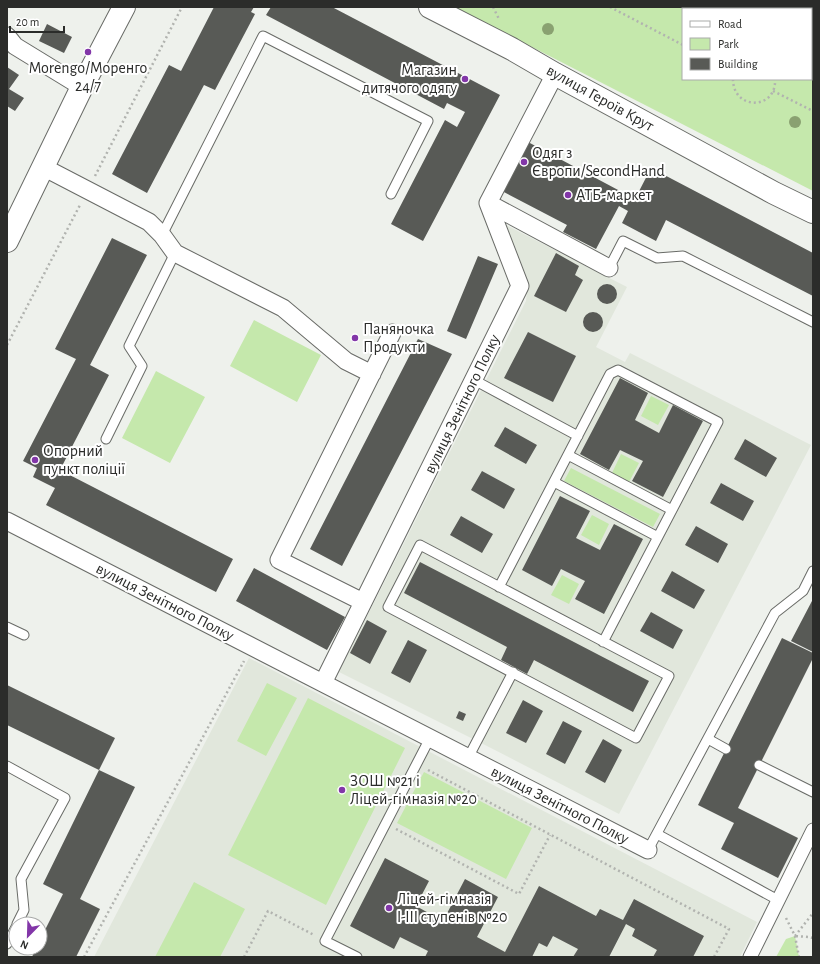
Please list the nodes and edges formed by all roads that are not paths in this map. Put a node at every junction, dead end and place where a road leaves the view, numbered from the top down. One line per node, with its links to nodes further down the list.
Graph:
1 (124, 7): 5 (street)
2 (430, 7): 4 (street, вулиця Героїв Крут)
3 (7, 36): 5 (street)
4 (555, 74): 8 (street); 9 (street, вулиця Героїв Крут)
5 (82, 87): 6 (street)
6 (43, 167): 10 (street); 11 (street)
7 (391, 194): 10 (lane)
8 (488, 203): 13 (street); 17 (street, вулиця Зенітного Полку)
9 (813, 212)
10 (162, 235): 12 (street)
11 (7, 241)
12 (175, 252): 16 (street); 19 (lane)
13 (609, 268): 14 (lane)
14 (813, 322)
15 (392, 333): 16 (street)
16 (372, 374): 27 (street)
17 (474, 380): 18 (lane); 27 (street, вулиця Зенітного Полку)
18 (578, 436): 20 (lane); 22 (lane)
19 (106, 439)
20 (568, 455): 21 (lane); 22 (lane)
21 (554, 482): 24 (lane); 26 (lane)
22 (672, 510): 24 (lane)
23 (7, 521): 32 (street, вулиця Зенітного Полку)
24 (658, 536): 30 (lane)
25 (813, 571): 34 (lane)
26 (499, 587): 30 (lane); 31 (lane)
27 (363, 602): 32 (street, вулиця Зенітного Полку)
28 (7, 626): 29 (lane)
29 (24, 635)
30 (603, 642): 31 (lane)
31 (512, 672): 36 (lane)
32 (323, 683): 33 (street, вулиця Зенітного Полку)
33 (430, 738): 36 (street, вулиця Зенітного Полку); 45 (lane)
34 (708, 739): 35 (lane); 41 (lane)
35 (726, 748)
36 (468, 758): 42 (street, вулиця Зенітного Полку)
37 (760, 765): 39 (lane)
38 (7, 766): 44 (lane)
39 (813, 792)
40 (813, 830): 43 (street)
41 (657, 834): 42 (lane); 43 (lane)
42 (648, 850)
43 (778, 900): 46 (street)
44 (21, 916)
45 (357, 957)
46 (750, 957)

